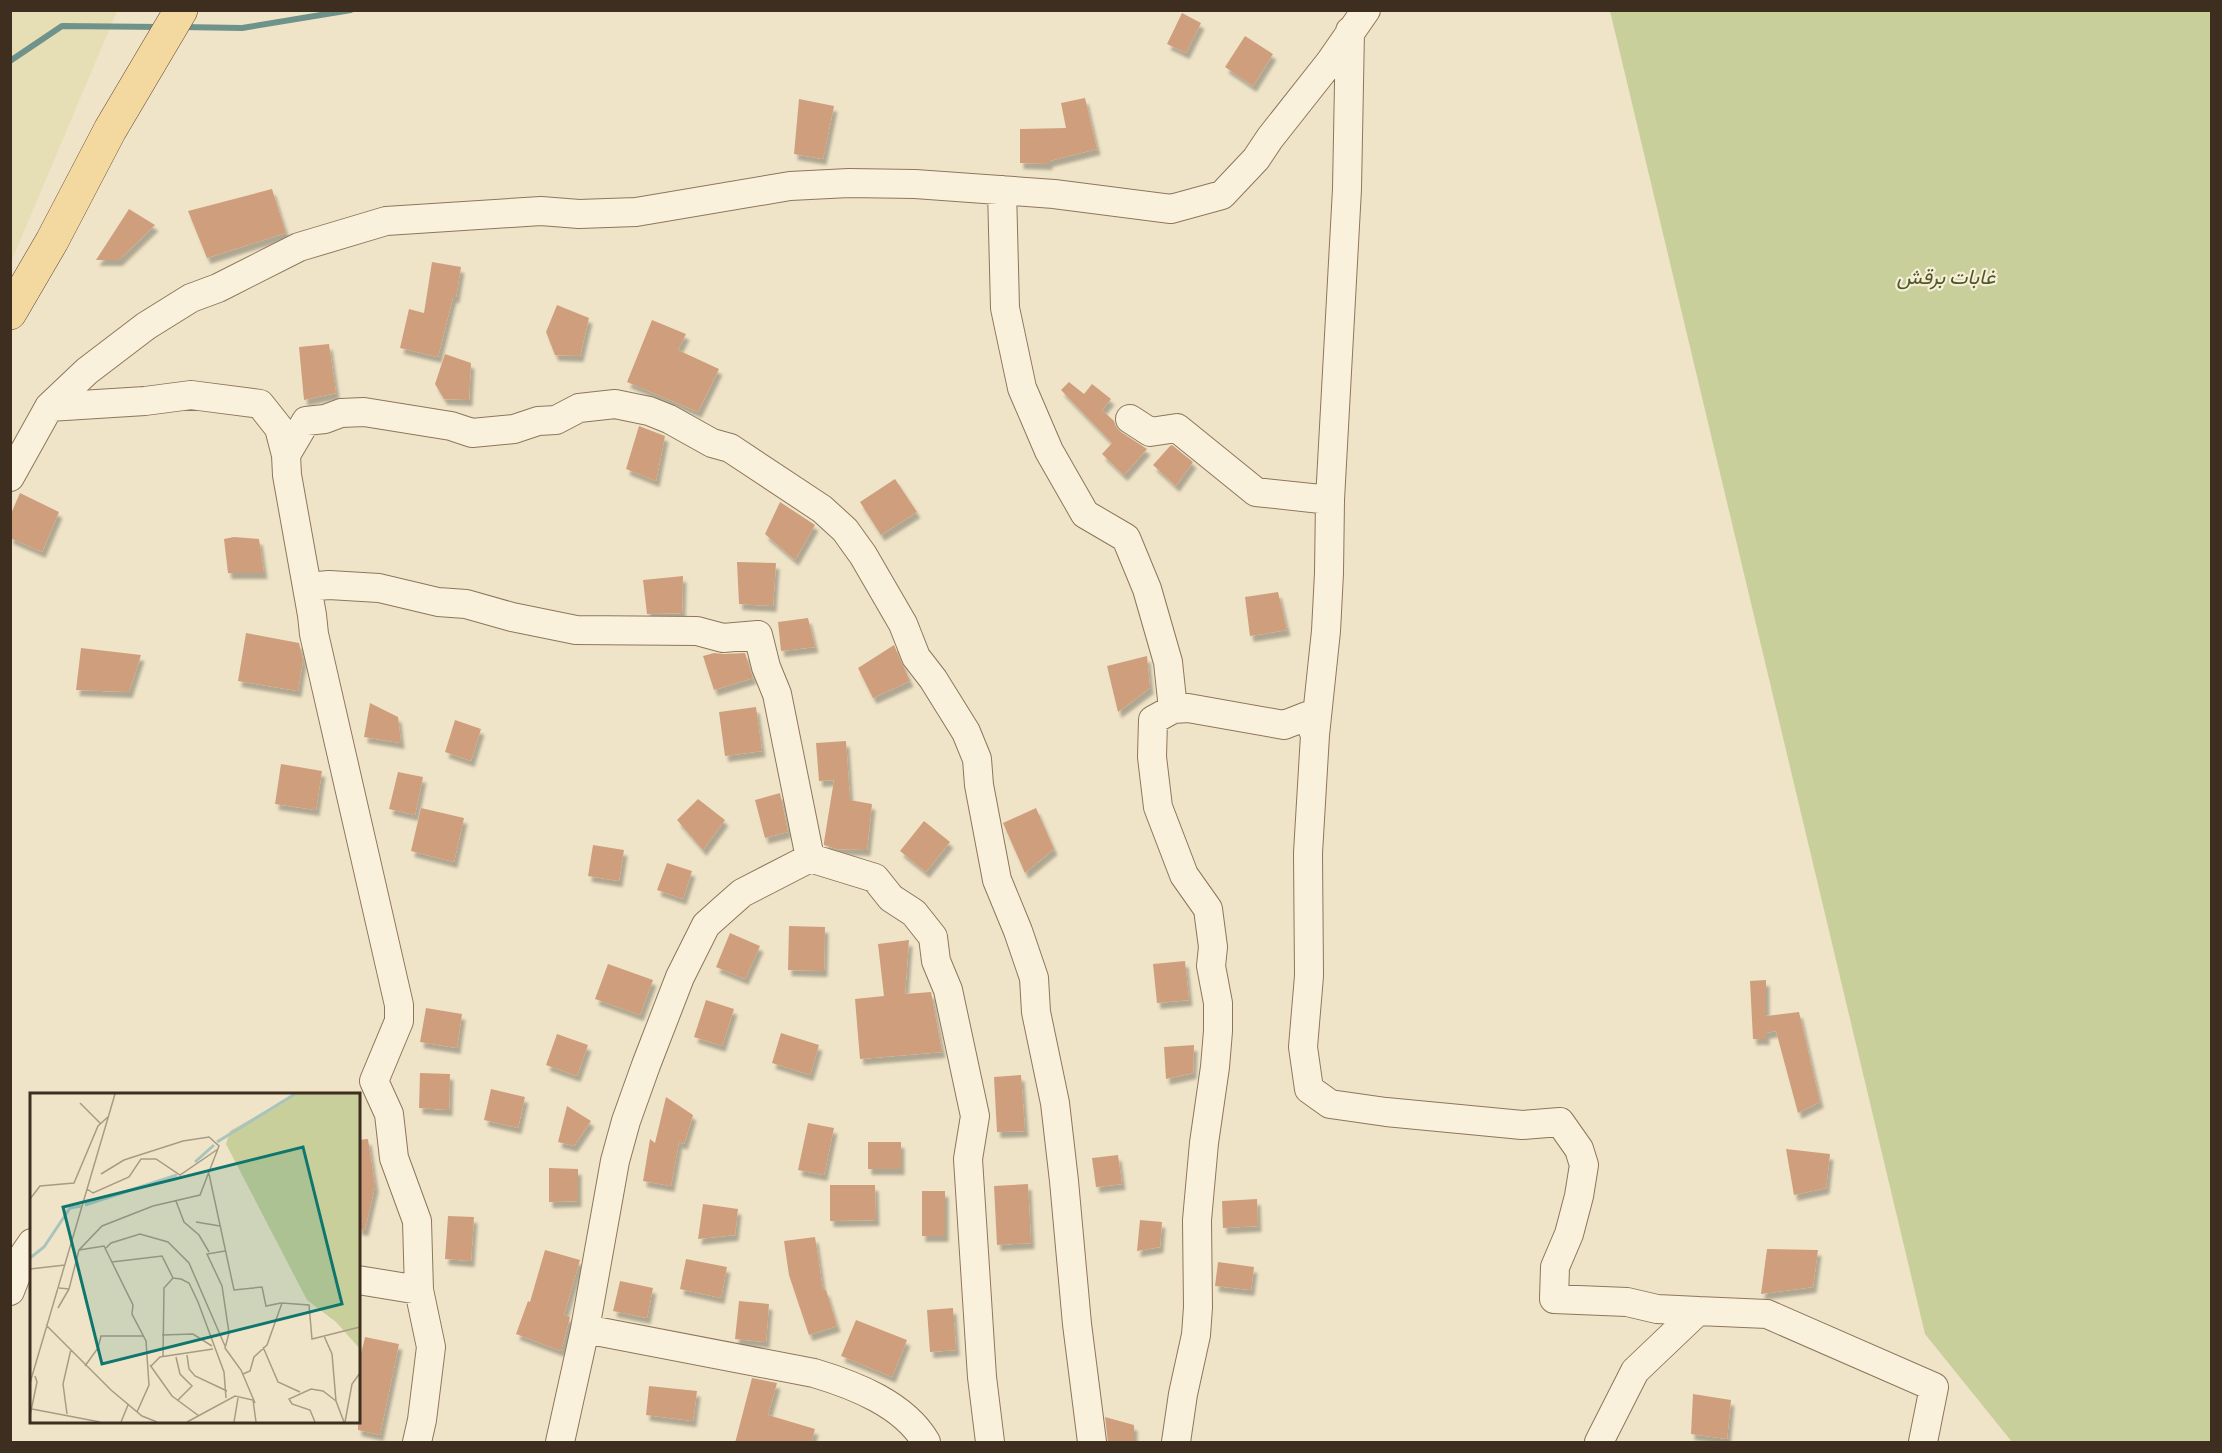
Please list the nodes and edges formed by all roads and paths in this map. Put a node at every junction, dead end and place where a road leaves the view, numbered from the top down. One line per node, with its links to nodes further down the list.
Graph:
1 (1358, 21): 3 (street); 9 (street)
2 (173, 24): 4 (main road)
3 (1002, 190): 5 (street); 11 (street)
4 (10, 313)
5 (49, 407): 7 (street); 8 (street)
6 (1130, 419): 9 (street)
7 (286, 455): 10 (street); 24 (street)
8 (10, 477)
9 (1330, 500): 12 (street)
10 (307, 586): 13 (street); 16 (street)
11 (1173, 709): 12 (street); 25 (street)
12 (1315, 735): 18 (street)
13 (810, 858): 19 (street); 23 (street)
14 (30, 1246): 17 (street)
15 (360, 1280): 16 (street)
16 (419, 1290): 20 (street)
17 (10, 1291)
18 (1698, 1311): 26 (street); 27 (street)
19 (585, 1329): 21 (street); 22 (street)
20 (417, 1443)
21 (560, 1443)
22 (926, 1443)
23 (990, 1443)
24 (1092, 1443)
25 (1176, 1443)
26 (1599, 1443)
27 (1923, 1443)

